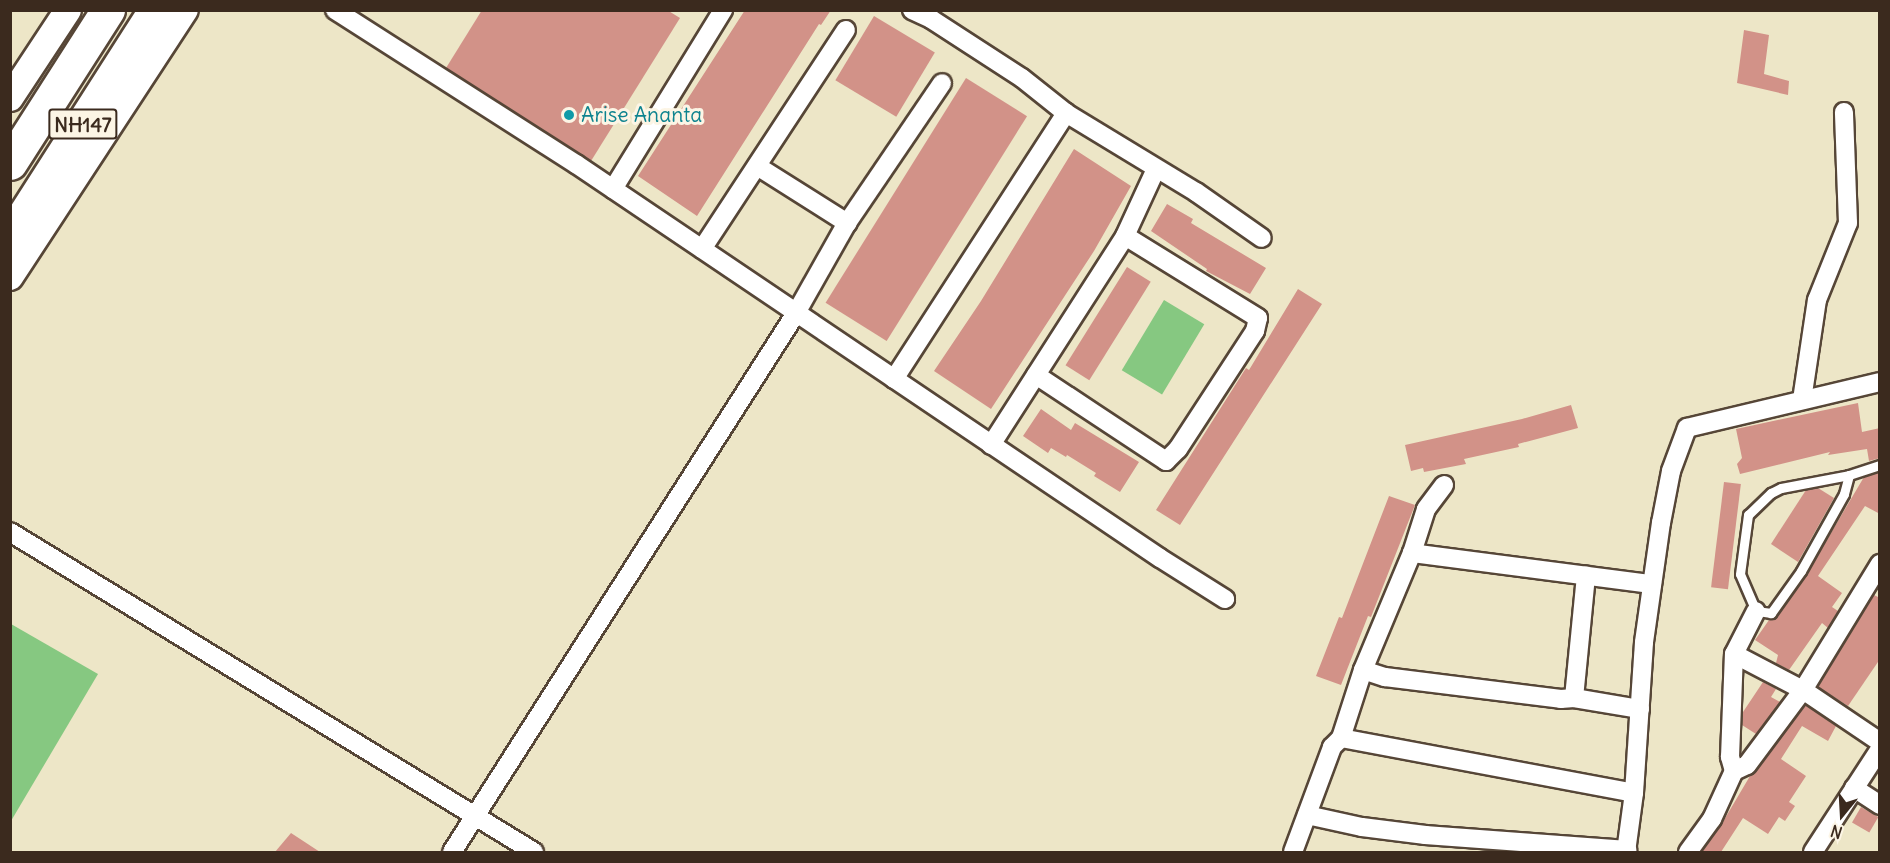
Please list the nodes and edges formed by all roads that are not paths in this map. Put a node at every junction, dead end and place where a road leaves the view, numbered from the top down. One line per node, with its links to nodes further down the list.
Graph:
1 (68, 10): 10 (street)
2 (108, 10): 13 (highway, NH147)
3 (155, 10): 19 (highway, NH147)
4 (185, 10): 22 (street)
5 (335, 10): 16 (street)
6 (723, 10): 16 (street)
7 (912, 10): 12 (street)
8 (846, 30): 14 (street)
9 (942, 83): 17 (street)
10 (10, 98)
11 (1844, 112): 27 (street)
12 (1066, 113): 15 (street); 25 (street)
13 (10, 163)
14 (757, 166): 17 (street); 21 (street)
15 (1156, 169): 18 (street); 20 (street)
16 (614, 189): 21 (street)
17 (848, 224): 23 (street)
18 (1125, 236): 24 (street); 24 (street)
19 (10, 237)
20 (1262, 238)
21 (702, 249): 23 (street)
22 (10, 277)
23 (796, 313): 25 (street); 52 (street)
24 (1036, 375): 28 (street)
25 (894, 379): 28 (street)
26 (1880, 382): 27 (street)
27 (1802, 400): 36 (street)
28 (991, 445): 37 (street)
29 (1880, 465): 30 (lane)
30 (1849, 475): 38 (lane); 38 (lane)
31 (1443, 485): 33 (street)
32 (10, 532): 52 (street)
33 (1412, 553): 35 (street); 40 (street)
34 (1880, 564): 41 (street)
35 (1586, 576): 36 (street); 42 (street)
36 (1652, 584): 43 (street)
37 (1225, 599)
38 (1756, 611): 39 (street)
39 (1734, 654): 41 (street); 47 (street)
40 (1363, 670): 42 (street); 44 (street)
41 (1803, 690): 45 (street); 47 (street)
42 (1574, 698): 43 (street)
43 (1640, 709): 49 (street)
44 (1341, 738): 49 (street); 51 (street)
45 (1880, 742)
46 (1880, 749): 48 (street)
47 (1734, 771): 59 (street)
48 (1854, 788): 50 (street); 60 (street)
49 (1634, 793): 55 (street)
50 (1880, 805)
51 (1307, 815): 53 (street); 58 (street)
52 (474, 818): 56 (street); 57 (street)
53 (1425, 844): 54 (street)
54 (1553, 849): 55 (street)
55 (1627, 851)
56 (452, 852)
57 (534, 852)
58 (1293, 852)
59 (1688, 852)
60 (1813, 852)

